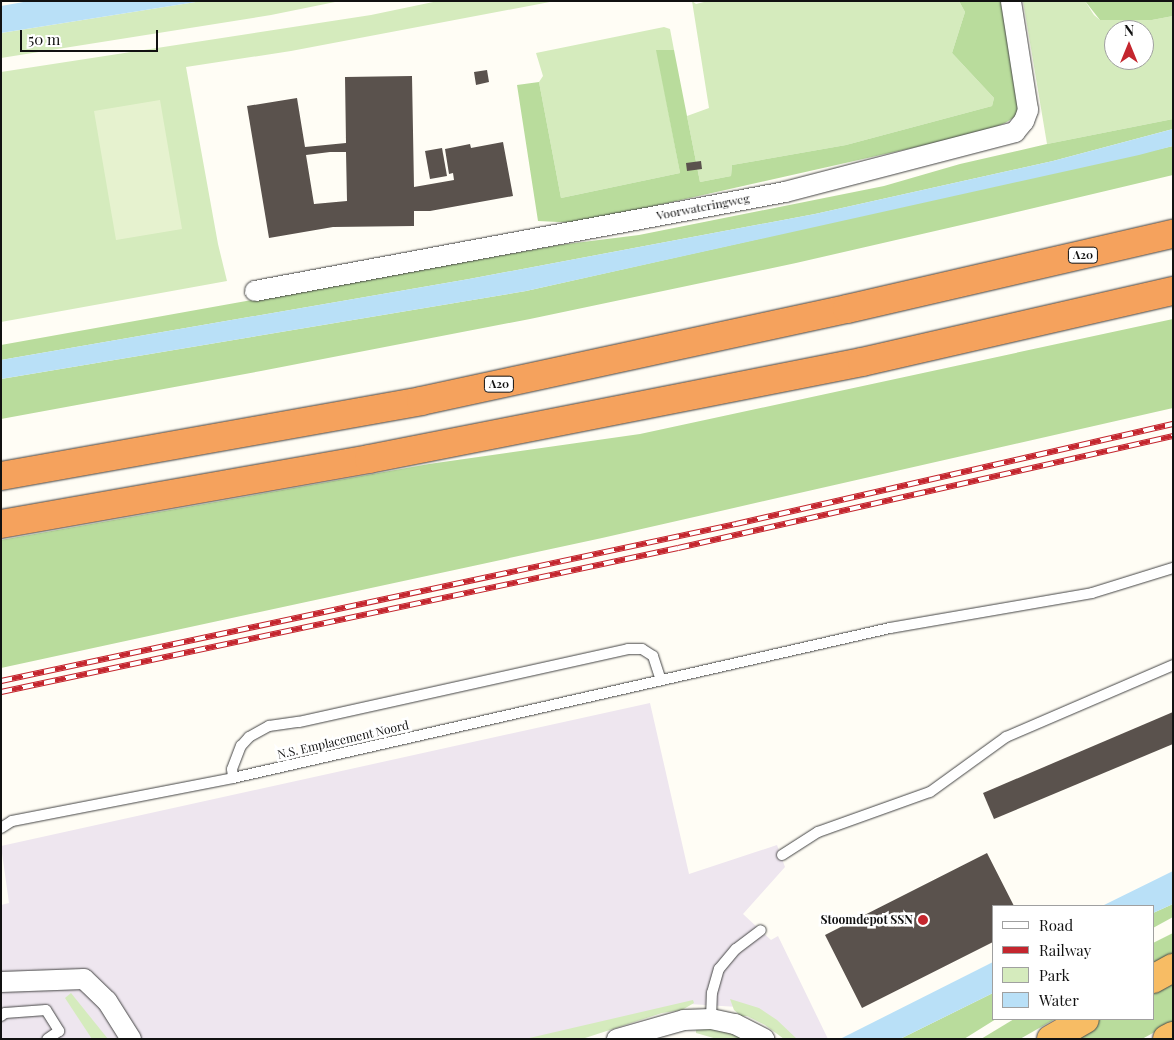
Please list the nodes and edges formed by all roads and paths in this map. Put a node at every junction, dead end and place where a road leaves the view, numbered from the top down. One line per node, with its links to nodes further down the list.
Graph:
1 (1011, 1): 3 (street, Voorwateringweg)
2 (1173, 234): 5 (highway, A20)
3 (255, 291)
4 (1173, 291): 6 (highway)
5 (1, 476)
6 (1, 524)
7 (1173, 568): 9 (lane, N.S. Emplacement Noord)
8 (1173, 666): 12 (lane)
9 (661, 680): 10 (lane, N.S. Emplacement Noord); 10 (lane)
10 (233, 778): 11 (lane, N.S. Emplacement Noord)
11 (1, 828)
12 (782, 855)
13 (761, 930): 18 (lane)
14 (1173, 968): 15 (highway)
15 (1154, 978)
16 (1, 982): 22 (street)
17 (1, 1016): 21 (lane)
18 (710, 1019): 23 (street); 24 (street)
19 (1083, 1020): 25 (highway)
20 (1173, 1036): 26 (highway)
21 (46, 1039)
22 (132, 1039)
23 (617, 1039)
24 (764, 1039)
25 (1051, 1039)
26 (1167, 1039)

